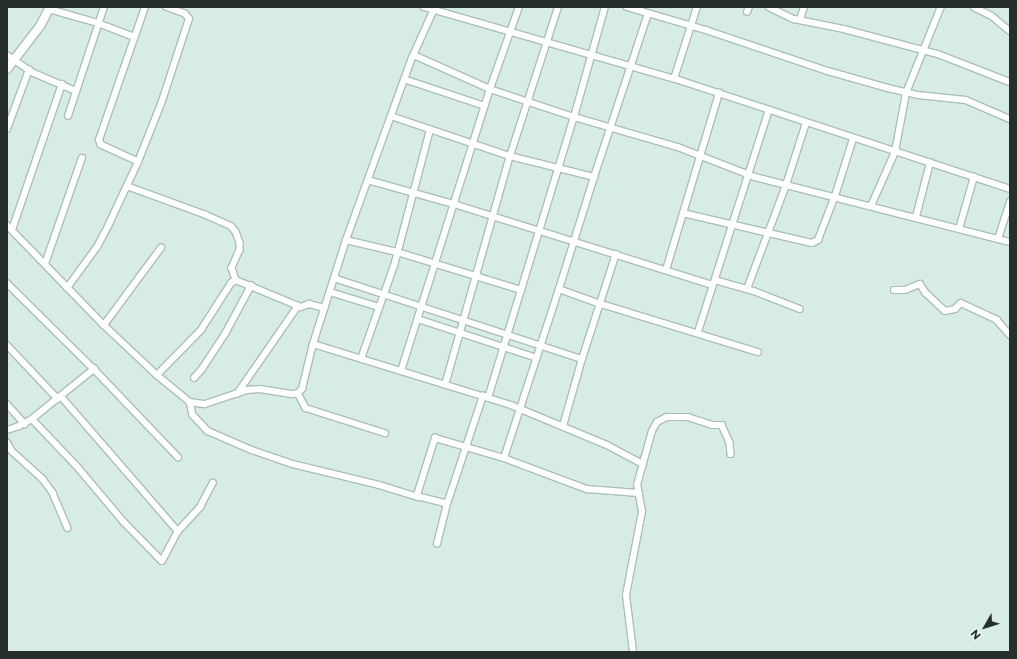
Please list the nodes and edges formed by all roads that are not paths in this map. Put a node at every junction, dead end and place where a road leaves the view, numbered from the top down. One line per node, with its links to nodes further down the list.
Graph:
1 (104, 7): 18 (street)
2 (145, 7): 22 (street)
3 (166, 7): 57 (street)
4 (424, 7): 15 (street)
5 (519, 7): 20 (street)
6 (558, 7): 23 (street)
7 (605, 7): 27 (street)
8 (627, 7): 16 (street)
9 (697, 7): 19 (street)
10 (769, 7): 17 (street)
11 (804, 7): 17 (street)
12 (940, 7): 24 (street)
13 (974, 7): 21 (street)
14 (50, 8): 18 (street); 28 (main road)
15 (435, 8): 20 (street); 25 (street)
16 (648, 14): 19 (street); 29 (street)
17 (800, 20): 24 (street)
18 (98, 23): 22 (street); 37 (street)
19 (691, 26): 33 (street); 39 (street)
20 (511, 31): 23 (street); 36 (street)
21 (1010, 31)
22 (134, 37): 57 (street)
23 (547, 42): 27 (street); 40 (street)
24 (922, 50): 34 (street); 39 (street)
25 (414, 54): 32 (street); 36 (street)
26 (7, 55): 28 (street)
27 (592, 55): 29 (street); 45 (street)
28 (15, 60): 30 (main road); 31 (street)
29 (631, 67): 33 (street); 48 (street)
30 (7, 69)
31 (29, 70): 35 (street); 49 (street)
32 (404, 79): 41 (street); 44 (street)
33 (674, 79): 38 (street)
34 (1010, 82)
35 (62, 84): 37 (street); 78 (street)
36 (490, 89): 40 (street); 41 (street)
37 (76, 91): 43 (street)
38 (719, 93): 42 (street); 55 (street)
39 (906, 93): 46 (street); 53 (street)
40 (529, 102): 45 (street); 54 (street)
41 (485, 106): 52 (street)
42 (769, 110): 47 (street); 60 (street)
43 (68, 116)
44 (391, 116): 50 (street); 63 (street)
45 (574, 117): 48 (street); 59 (street)
46 (1010, 119)
47 (806, 122): 51 (street); 64 (street)
48 (611, 127): 55 (street); 61 (street)
49 (7, 129)
50 (430, 130): 52 (street); 67 (street)
51 (854, 138): 53 (street); 68 (street)
52 (473, 144): 54 (street); 70 (street)
53 (895, 152): 58 (street); 71 (street)
54 (510, 156): 59 (street); 73 (street)
55 (700, 156): 60 (street); 72 (street)
56 (82, 158): 89 (street)
57 (138, 162): 65 (street)
58 (930, 163): 62 (street); 74 (street)
59 (557, 169): 61 (street); 79 (street)
60 (749, 175): 64 (street); 75 (street)
61 (594, 177): 83 (street)
62 (974, 177): 66 (street); 77 (street)
63 (368, 180): 67 (street); 82 (street)
64 (786, 185): 68 (street); 80 (street)
65 (127, 186): 93 (street); 97 (street)
66 (1010, 189)
67 (413, 193): 70 (street); 86 (street)
68 (835, 196): 71 (street); 80 (street)
69 (1010, 202): 81 (street)
70 (454, 204): 73 (street); 88 (street)
71 (871, 206): 74 (street)
72 (683, 213): 75 (street); 90 (street)
73 (493, 217): 79 (street); 91 (street)
74 (916, 217): 77 (street)
75 (733, 224): 80 (street); 94 (street)
76 (7, 225): 78 (street)
77 (959, 229): 81 (street)
78 (12, 230): 89 (street)
79 (539, 230): 83 (street); 100 (street)
80 (768, 232): 99 (street)
81 (998, 239): 84 (street)
82 (346, 240): 86 (street); 92 (street)
83 (575, 240): 87 (street); 98 (street)
84 (1010, 242)
85 (161, 248): 112 (street)
86 (397, 252): 88 (street); 103 (street)
87 (616, 254): 90 (street); 104 (street)
88 (436, 263): 91 (street); 108 (street)
89 (45, 264): 97 (street)
90 (666, 270): 94 (street)
91 (476, 276): 100 (street); 111 (street)
92 (334, 278): 102 (street); 103 (street)
93 (236, 280): 96 (street); 127 (street)
94 (714, 282): 99 (street); 114 (street)
95 (8, 286): 125 (street)
96 (251, 286): 105 (street); 128 (street)
97 (67, 288): 112 (street)
98 (559, 289): 104 (street); 119 (street)
99 (747, 289): 109 (street)
100 (521, 290): 115 (street)
101 (894, 290): 116 (street)
102 (330, 292): 106 (street); 107 (street)
103 (384, 295): 106 (street); 108 (street)
104 (601, 304): 114 (street); 124 (street)
105 (298, 306): 107 (street); 131 (street)
106 (379, 307): 123 (street)
107 (325, 308): 117 (street)
108 (422, 308): 110 (street); 111 (street)
109 (800, 308)
110 (418, 319): 113 (street); 126 (street)
111 (463, 320): 113 (street); 115 (street)
112 (104, 325): 127 (street)
113 (460, 332): 120 (street); 129 (street)
114 (698, 332): 121 (street)
115 (508, 334): 119 (street); 120 (street)
116 (1010, 334)
117 (313, 344): 123 (street); 130 (street)
118 (7, 345): 133 (street)
119 (541, 346): 122 (street); 124 (street)
120 (504, 347): 122 (street); 132 (street)
121 (758, 352)
122 (537, 358): 136 (street)
123 (361, 359): 126 (street)
124 (582, 359): 139 (street)
125 (94, 369): 133 (street); 145 (street)
126 (401, 371): 129 (street)
127 (157, 375): 134 (street)
128 (194, 378)
129 (444, 385): 132 (street)
130 (298, 393): 131 (street); 141 (street)
131 (237, 394): 134 (street)
132 (486, 397): 136 (street); 143 (street)
133 (60, 398): 137 (street); 153 (street)
134 (190, 402): 150 (street)
135 (7, 404): 138 (street)
136 (519, 409): 139 (street); 146 (street)
137 (32, 420): 138 (street); 153 (street)
138 (25, 424): 140 (street)
139 (563, 426): 147 (street)
140 (7, 430)
141 (385, 433)
142 (7, 442): 152 (street)
143 (465, 447): 146 (street); 150 (street); 151 (street)
144 (731, 454): 147 (street)
145 (178, 457)
146 (504, 458): 149 (street)
147 (643, 464): 149 (street)
148 (213, 483): 153 (street)
149 (638, 493): 155 (street)
150 (418, 498): 151 (street)
151 (447, 504): 154 (street)
152 (68, 528)
153 (178, 531)
154 (437, 544)
155 (633, 652)

